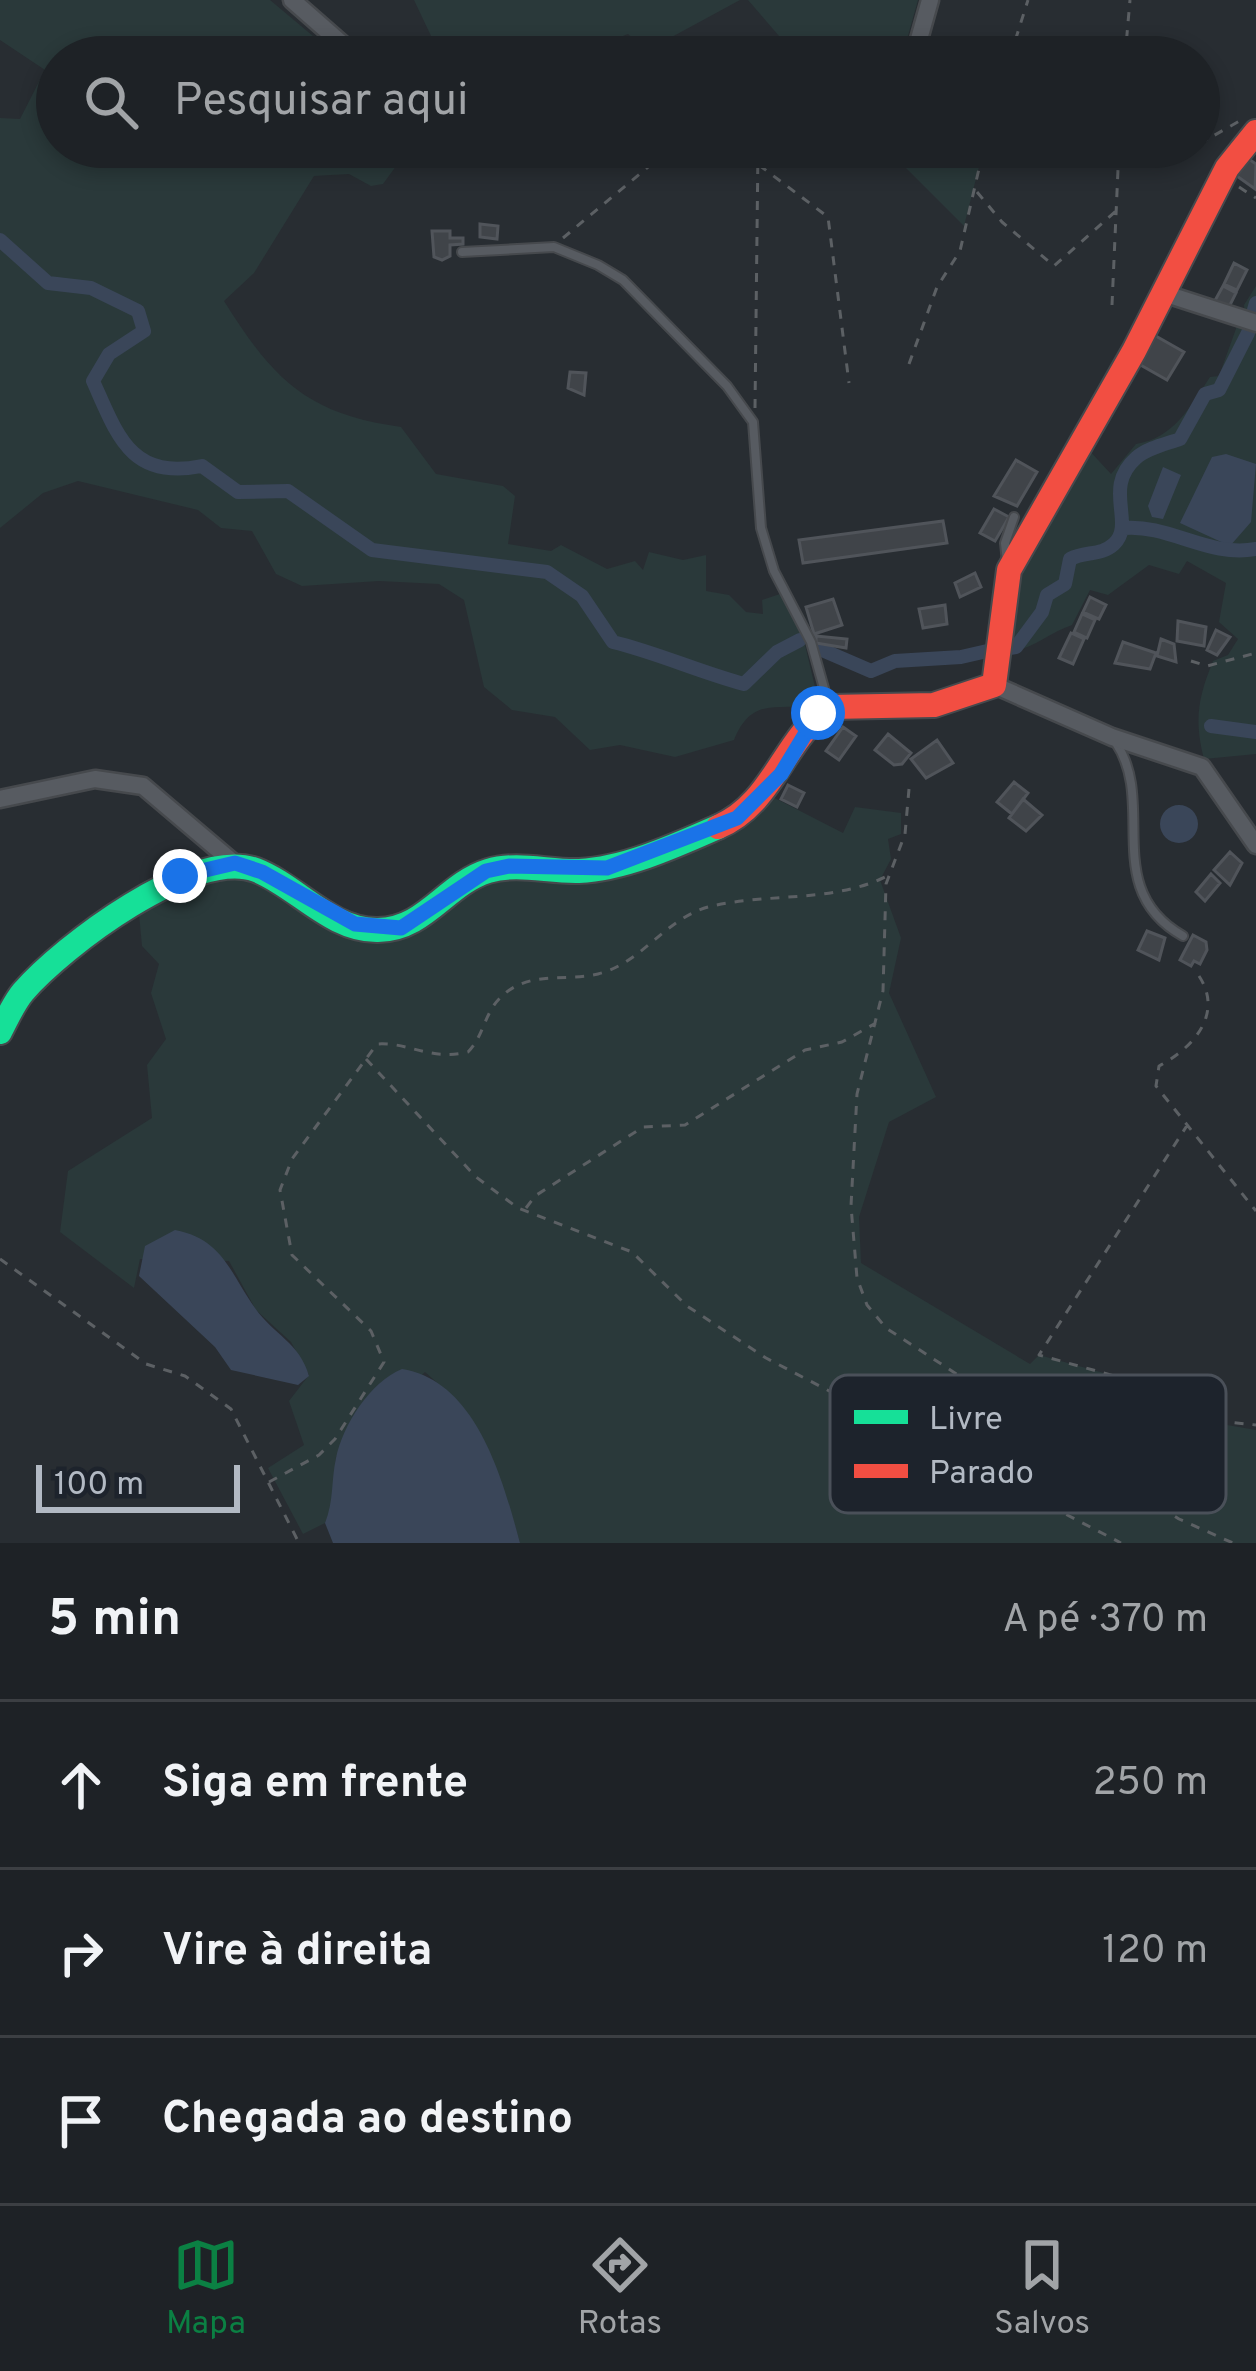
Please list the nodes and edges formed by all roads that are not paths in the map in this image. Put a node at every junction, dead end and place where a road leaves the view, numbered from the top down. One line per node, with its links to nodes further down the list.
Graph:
1 (293, 0): 3 (street)
2 (930, 0): 4 (street)
3 (333, 36)
4 (920, 36)
5 (1252, 124): 7 (street)
6 (462, 252): 12 (lane)
7 (1163, 293): 8 (street); 10 (street)
8 (1256, 323)
9 (1014, 517): 10 (lane)
10 (1009, 570): 11 (street)
11 (994, 685): 12 (street); 13 (street)
12 (830, 707): 16 (street)
13 (1112, 737): 15 (street); 17 (lane)
14 (0, 799): 16 (street)
15 (1256, 845)
16 (235, 863): 18 (street)
17 (1183, 937)
18 (0, 1032)

